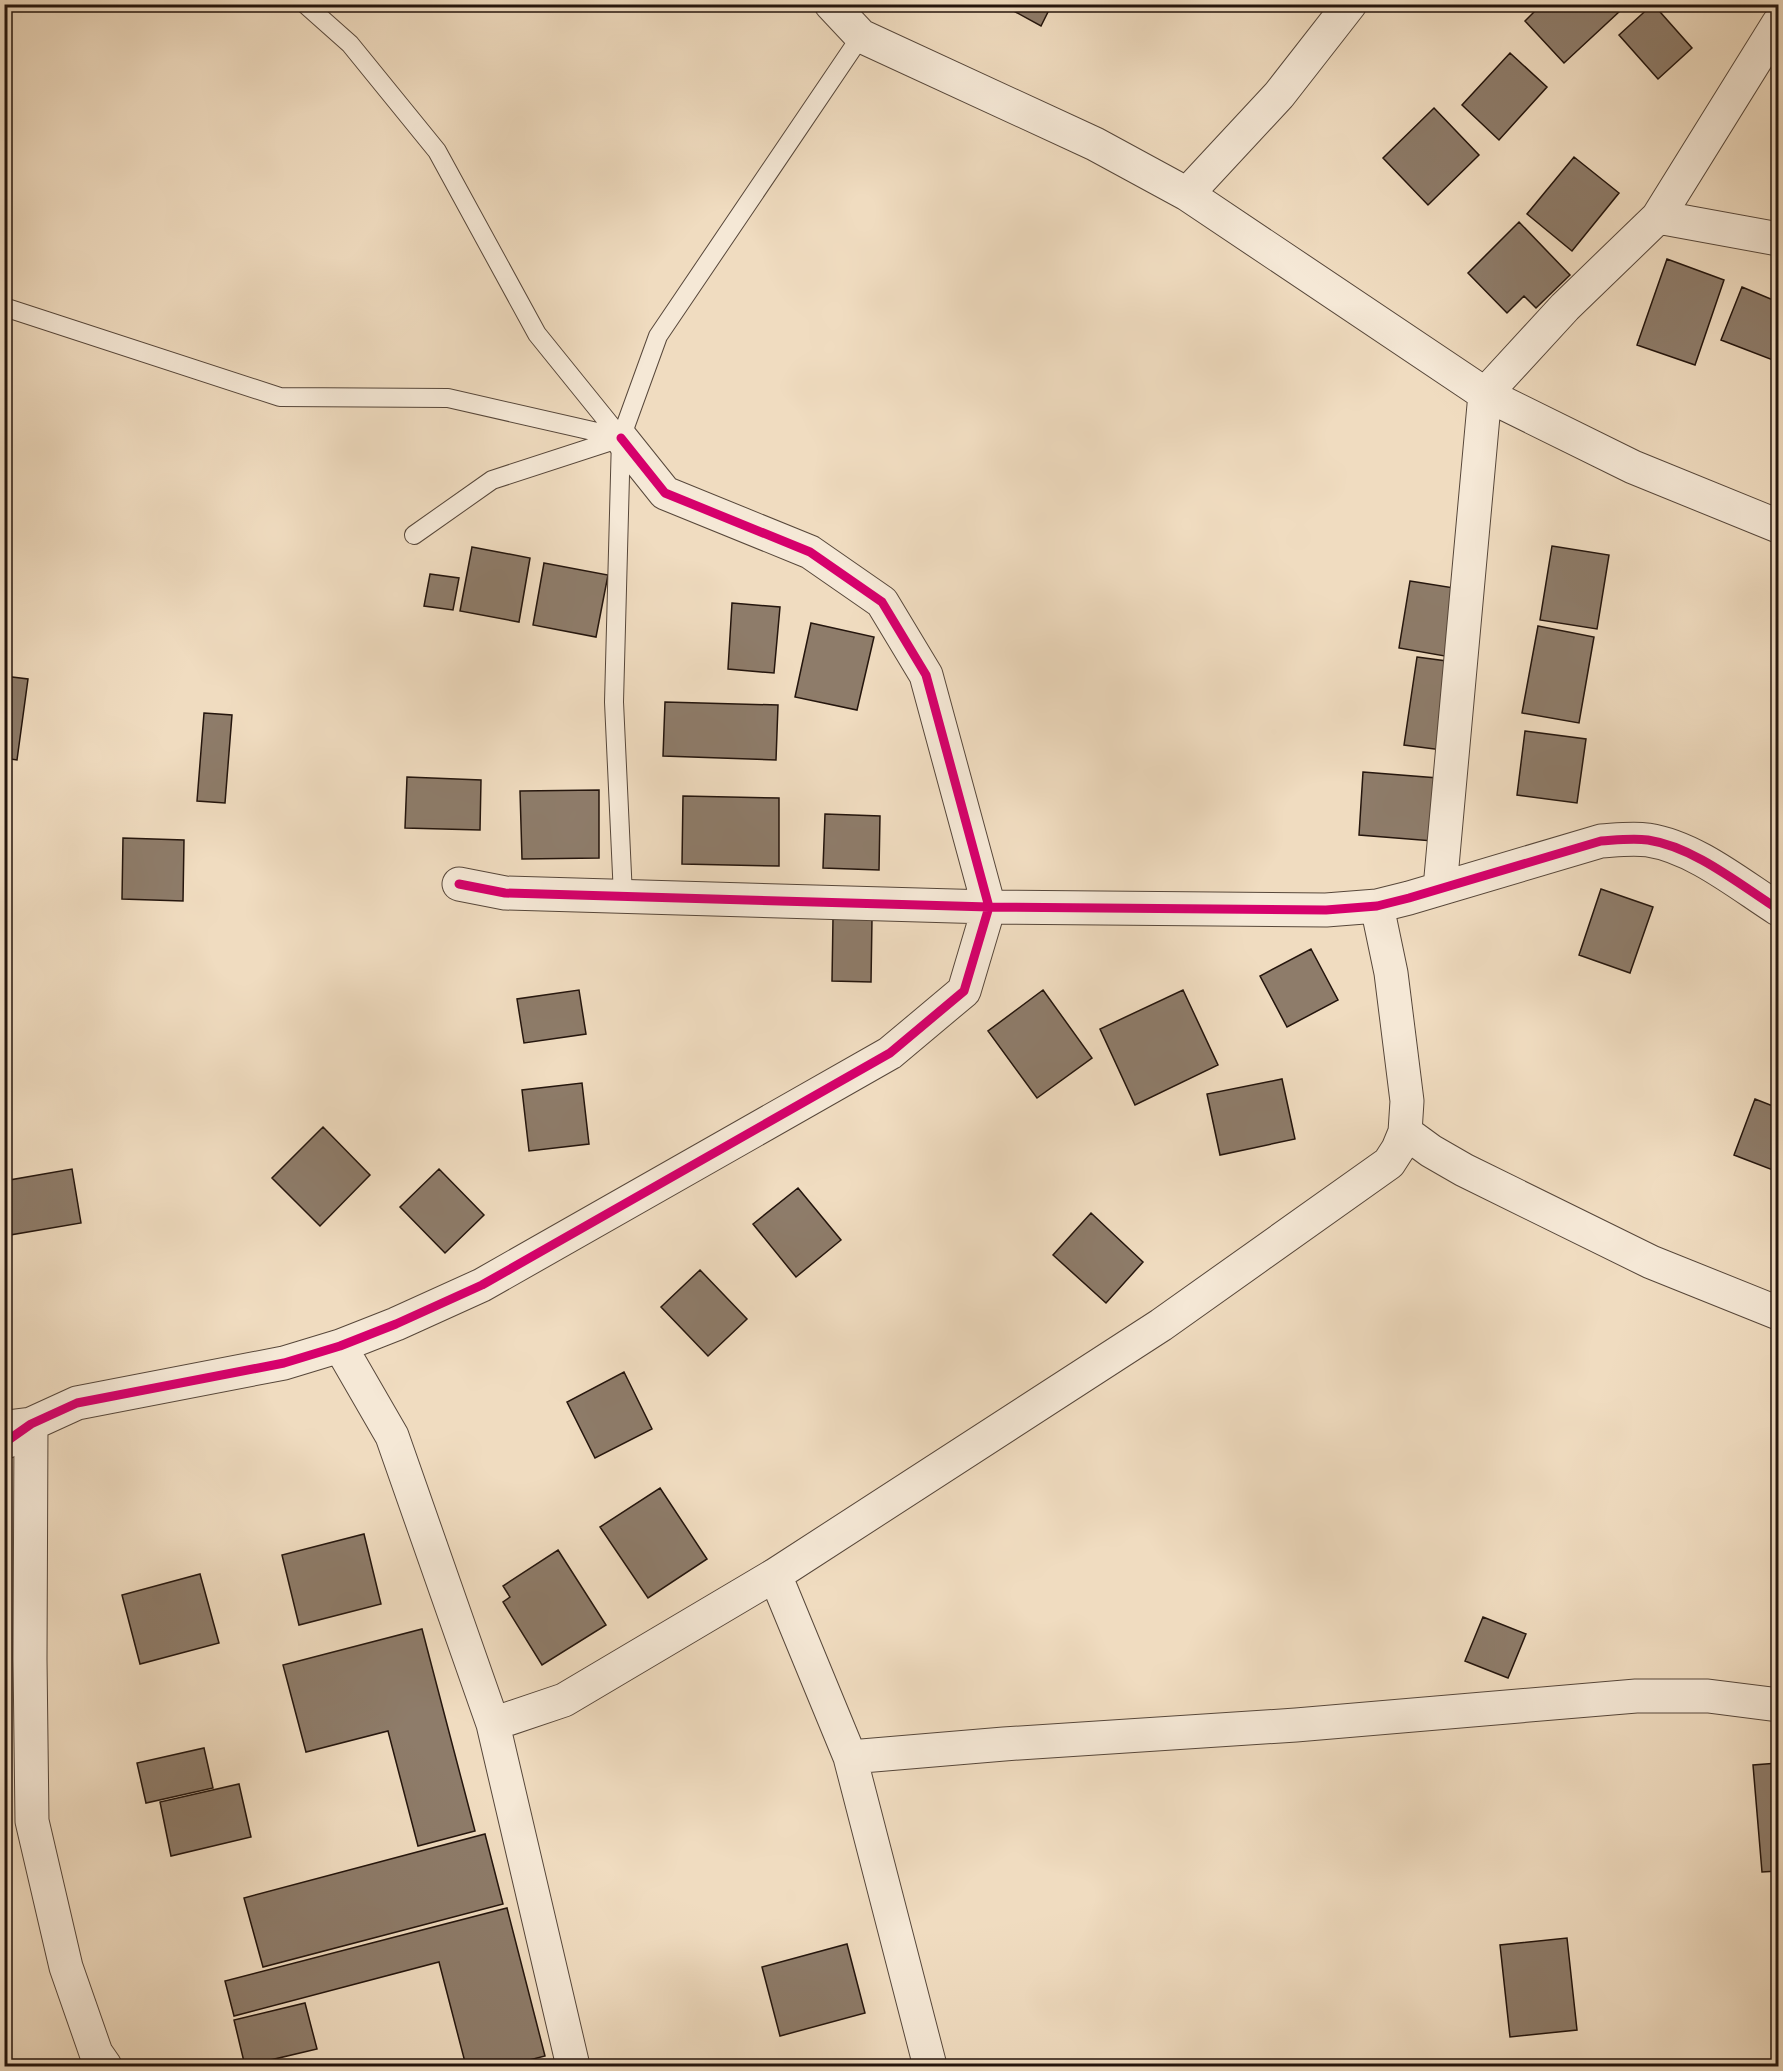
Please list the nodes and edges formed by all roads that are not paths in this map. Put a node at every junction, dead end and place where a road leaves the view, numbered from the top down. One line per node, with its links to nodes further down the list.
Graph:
1 (305, 4): 11 (lane)
2 (831, 4): 5 (street)
3 (1350, 4): 6 (street)
4 (1779, 24): 7 (street)
5 (861, 36): 6 (street); 11 (lane)
6 (1187, 194): 10 (street)
7 (1658, 218): 8 (street); 10 (street)
8 (1779, 239)
9 (4, 307): 11 (lane)
10 (1485, 394): 12 (street); 15 (street)
11 (621, 438): 13 (lane); 16 (lane); 18 (street)
12 (1779, 526)
13 (414, 535)
14 (459, 884): 16 (street)
15 (1440, 888): 17 (street); 19 (street)
16 (623, 896): 18 (street)
17 (1377, 906): 18 (street); 20 (street)
18 (989, 908): 22 (street)
19 (1779, 909)
20 (1405, 1132): 21 (street); 25 (street)
21 (1779, 1313)
22 (340, 1346): 23 (street); 27 (street)
23 (18, 1426): 24 (street); 29 (street)
24 (4, 1443)
25 (775, 1575): 27 (street); 28 (street)
26 (1779, 1705): 28 (street)
27 (493, 1724): 30 (street)
28 (850, 1756): 31 (street)
29 (105, 2067)
30 (573, 2067)
31 (930, 2067)

